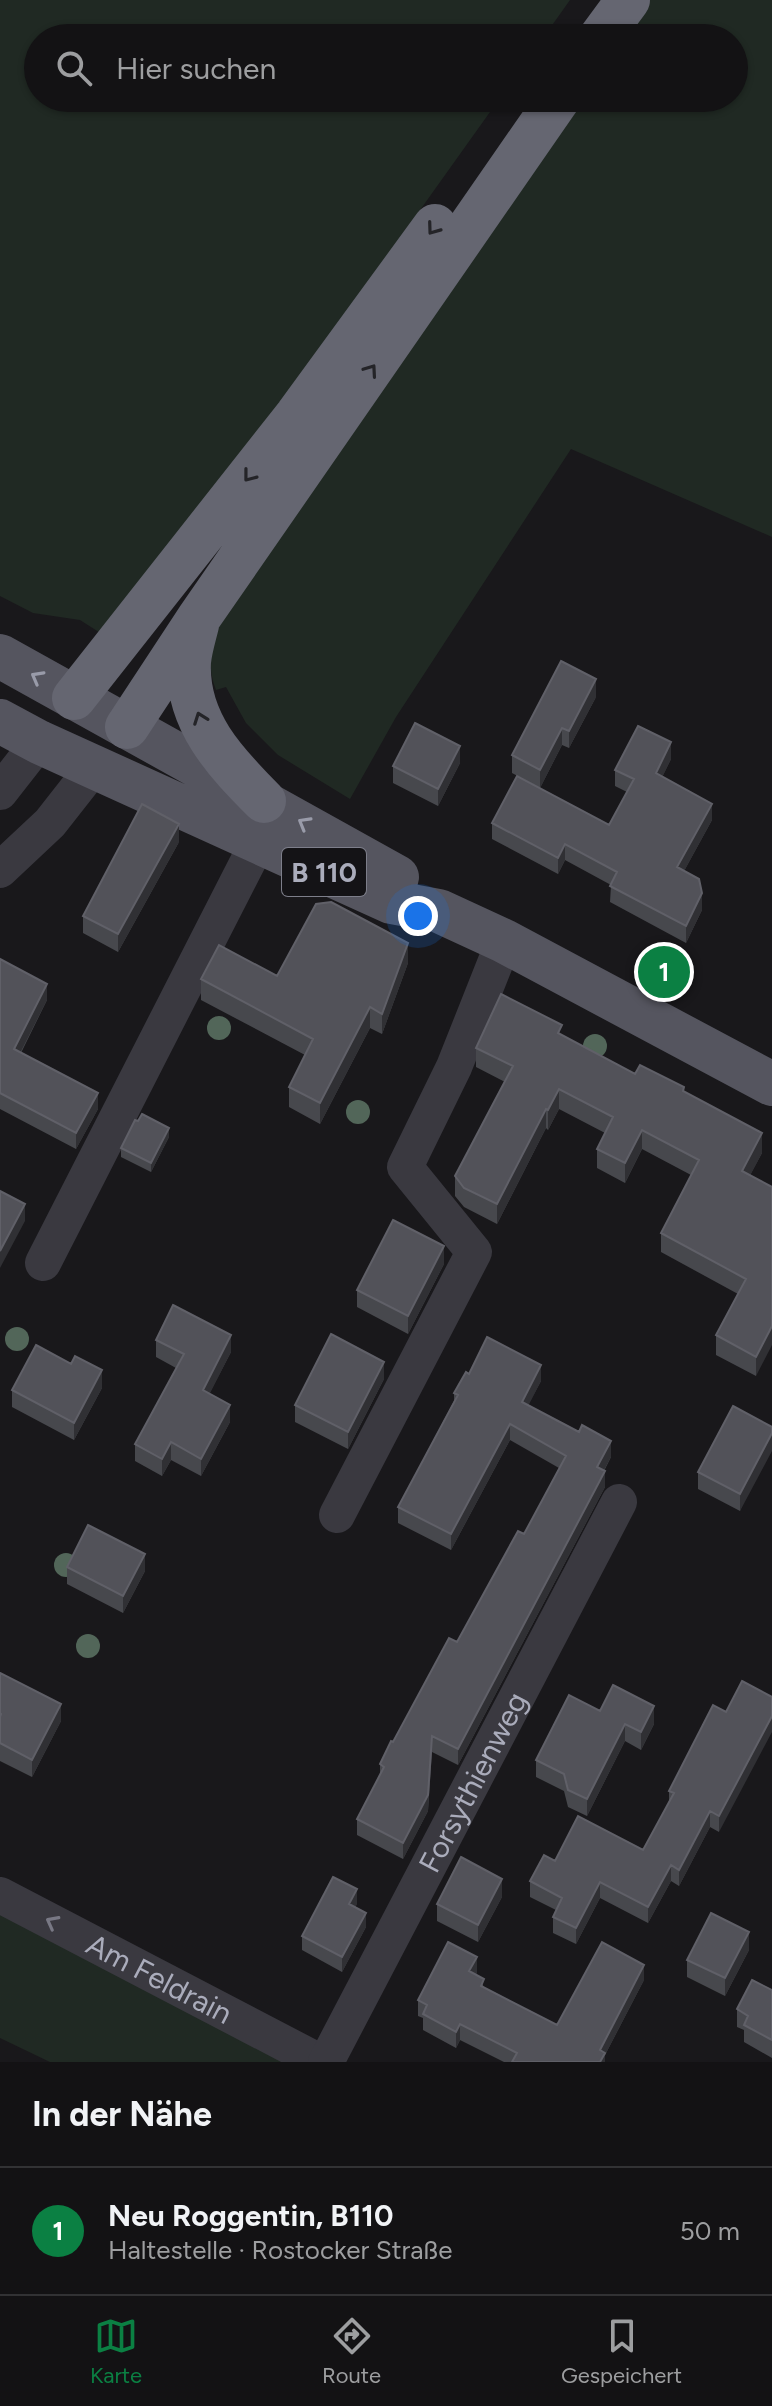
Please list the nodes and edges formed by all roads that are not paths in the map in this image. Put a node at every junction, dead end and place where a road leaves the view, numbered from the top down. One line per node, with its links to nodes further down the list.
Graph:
1 (600, 0): 3 (highway)
2 (628, 0): 4 (highway)
3 (583, 24)
4 (610, 24)
5 (519, 112): 9 (highway, one-way to 9)
6 (549, 112): 7 (highway, one-way to 6)
7 (198, 619): 11 (highway); 15 (highway, one-way to 7)
8 (0, 656): 9 (main road, B 110, one-way to 8)
9 (74, 698): 11 (main road, B 110); 12 (main road)
10 (0, 721): 12 (main road, B 110)
11 (127, 727): 13 (main road); 15 (main road, B 110)
12 (39, 742): 13 (main road, B 110); 14 (street)
13 (94, 767): 15 (main road, B 110); 16 (street)
14 (0, 792)
15 (261, 821): 17 (main road, B 110); 19 (street)
16 (0, 870)
17 (504, 941): 18 (main road, B 110); 21 (street)
18 (772, 1084)
19 (43, 1263)
20 (619, 1502): 24 (street, Forsythienweg)
21 (337, 1515)
22 (0, 1895): 23 (street, Am Feldrain, one-way to 22)
23 (320, 2062)
24 (326, 2062)

